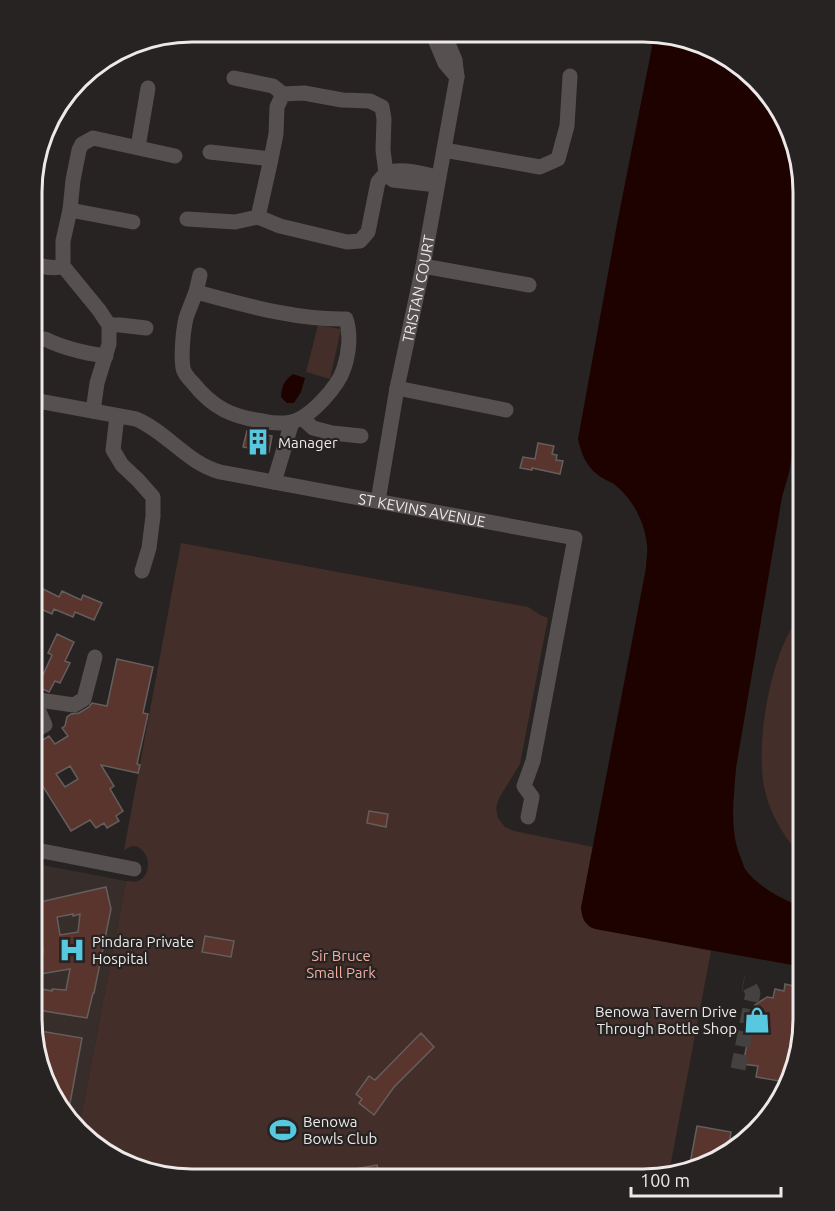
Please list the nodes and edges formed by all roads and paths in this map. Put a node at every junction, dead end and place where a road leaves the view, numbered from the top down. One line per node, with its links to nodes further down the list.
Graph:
1 (436, 42): 4 (street)
2 (447, 42): 4 (street)
3 (570, 76): 9 (street)
4 (456, 77): 9 (street, TRISTAN COURT)
5 (234, 78): 7 (street)
6 (148, 88): 8 (street)
7 (283, 94): 12 (street); 13 (street)
8 (138, 147): 11 (street); 15 (street)
9 (444, 150): 14 (street, TRISTAN COURT)
10 (210, 152): 12 (street)
11 (175, 156)
12 (271, 159): 16 (street)
13 (386, 173): 14 (street); 16 (street)
14 (437, 181): 21 (street, TRISTAN COURT)
15 (70, 210): 18 (street); 20 (street)
16 (258, 217): 17 (street)
17 (187, 219)
18 (133, 222)
19 (42, 266): 20 (street)
20 (63, 266): 25 (street)
21 (423, 266): 23 (street); 29 (street, TRISTAN COURT)
22 (200, 275): 24 (street)
23 (530, 285)
24 (196, 292): 33 (street); 33 (street)
25 (109, 325): 26 (street); 28 (street)
26 (147, 328)
27 (45, 339): 28 (street)
28 (106, 356): 32 (street)
29 (397, 388): 31 (street); 36 (street, TRISTAN COURT)
30 (42, 402): 32 (street, ST KEVINS AVENUE)
31 (506, 410)
32 (104, 413): 35 (street, ST KEVINS AVENUE); 37 (street)
33 (292, 421): 34 (street); 35 (street)
34 (361, 436)
35 (274, 482): 36 (street, ST KEVINS AVENUE)
36 (378, 501): 40 (street, ST KEVINS AVENUE)
37 (142, 571)
38 (94, 657): 39 (street)
39 (42, 700)
40 (528, 817)
41 (42, 851): 42 (street)
42 (134, 868)

